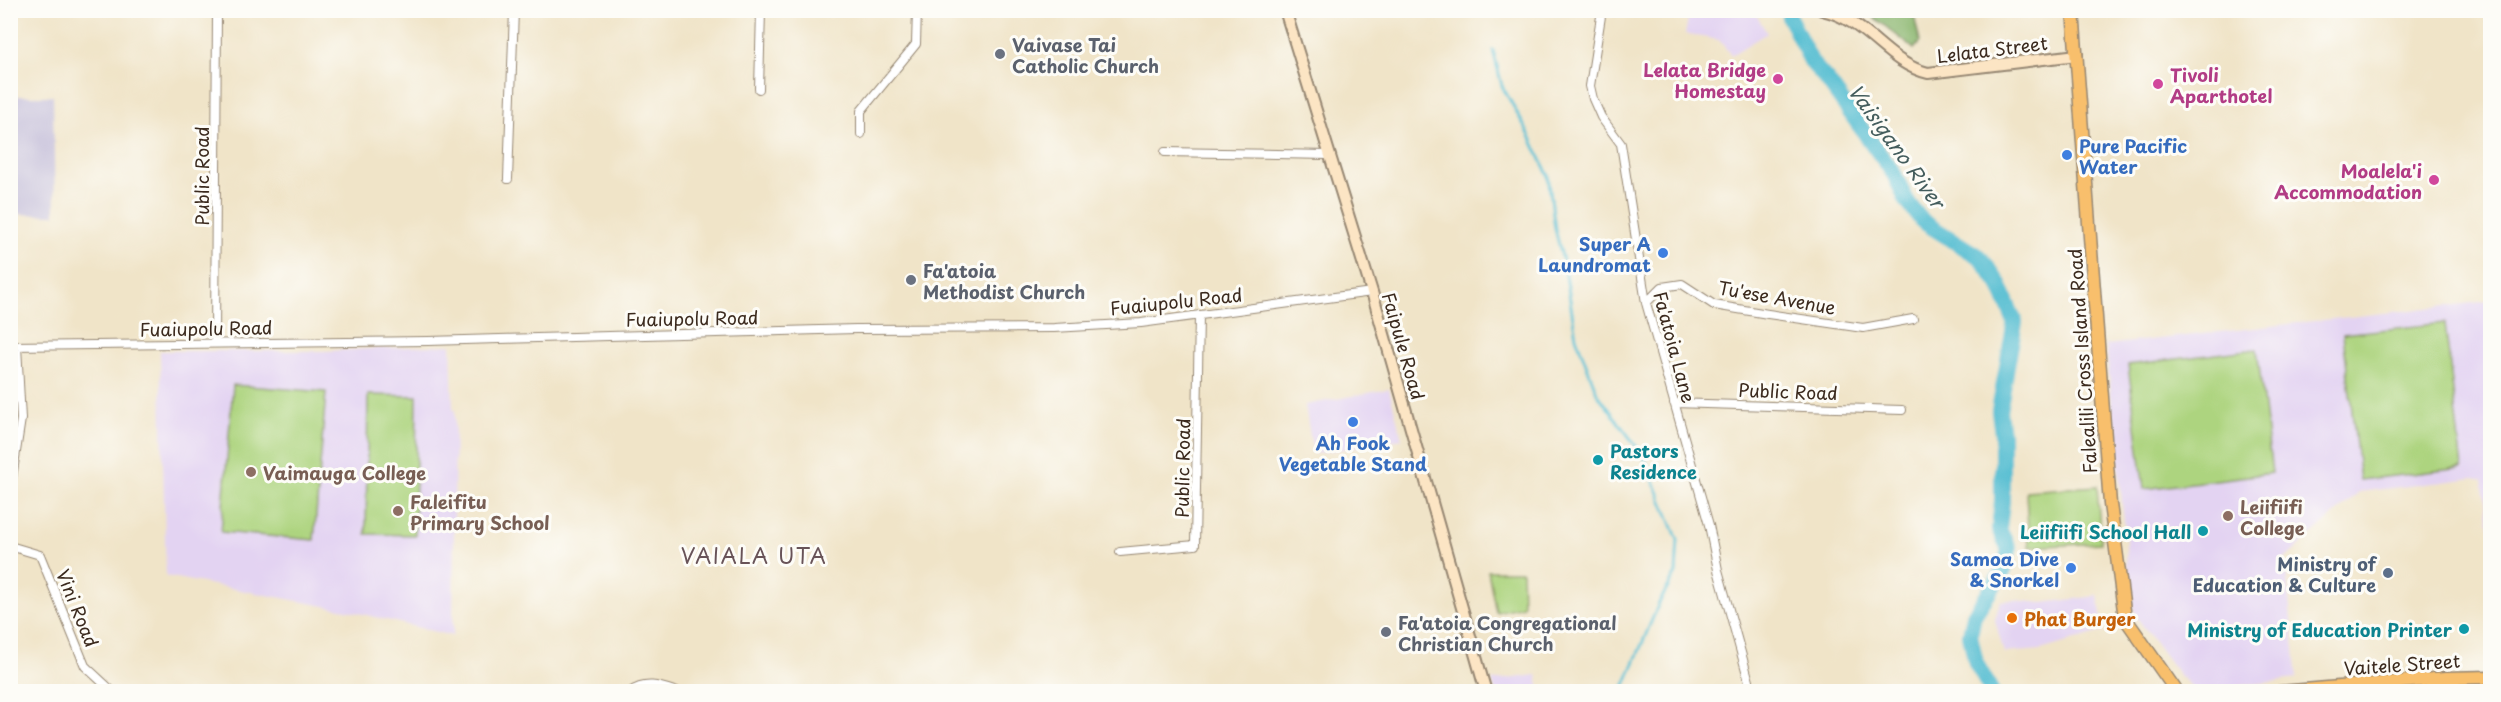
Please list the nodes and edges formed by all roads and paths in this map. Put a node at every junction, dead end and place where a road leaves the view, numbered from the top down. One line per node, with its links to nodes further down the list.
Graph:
1 (217, 10): 19 (street, Public Road)
2 (514, 10): 14 (street)
3 (761, 10): 10 (street)
4 (917, 10): 11 (street)
5 (1285, 10): 13 (street, Faipule Road)
6 (1602, 10): 16 (street, Fa'atoia Lane)
7 (1822, 10): 9 (street, Lelata Street)
8 (2073, 10): 9 (main road, Falealili Cross Island Road)
9 (2077, 55): 32 (main road, Falealili Cross Island Road)
10 (759, 89)
11 (861, 134)
12 (1165, 152): 13 (street)
13 (1329, 154): 15 (street, Faipule Road)
14 (508, 179)
15 (1372, 292): 17 (street, Fuaiupolu Road); 30 (street, Faipule Road)
16 (1646, 303): 18 (street, Tu'ese Avenue); 21 (street, Fa'atoia Lane)
17 (1199, 315): 19 (street, Fuaiupolu Road); 25 (street, Public Road)
18 (1913, 319)
19 (215, 342): 20 (street, Fuaiupolu Road)
20 (14, 346): 23 (street)
21 (1674, 403): 22 (street, Public Road); 31 (street, Fa'atoia Lane)
22 (1902, 410)
23 (10, 491)
24 (10, 546): 27 (street, Vini Road)
25 (1120, 552)
26 (2490, 677): 33 (main road, Vaitele Street)
27 (113, 692)
28 (630, 692): 29 (street)
29 (677, 692)
30 (1486, 692)
31 (1752, 692)
32 (2177, 692)
33 (2280, 692)

